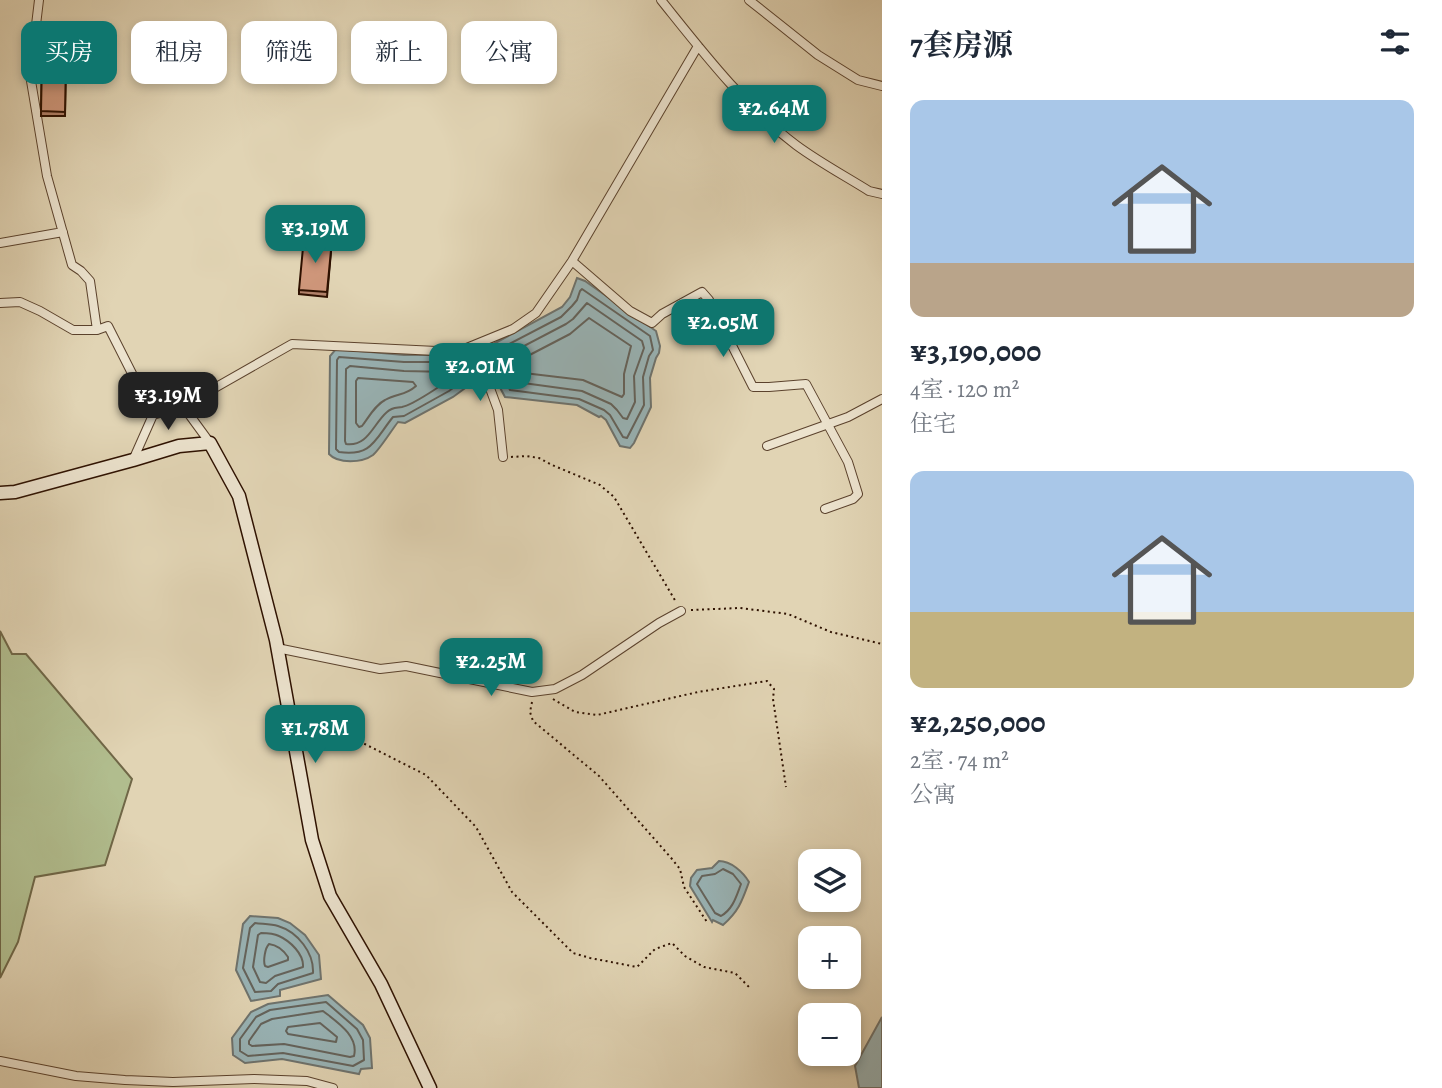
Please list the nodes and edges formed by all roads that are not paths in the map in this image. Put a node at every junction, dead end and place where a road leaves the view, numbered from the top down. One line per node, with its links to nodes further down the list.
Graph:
1 (39, 0): 7 (street)
2 (661, 0): 4 (street)
3 (749, 0): 5 (street)
4 (698, 46): 6 (street); 9 (street)
5 (882, 86)
6 (882, 194)
7 (62, 232): 8 (street); 11 (street)
8 (0, 243)
9 (572, 261): 12 (street); 16 (street)
10 (0, 303): 11 (street)
11 (97, 330): 15 (street)
12 (474, 345): 14 (street); 19 (street)
13 (882, 399): 16 (street)
14 (183, 406): 15 (street); 17 (street)
15 (153, 415): 20 (street)
16 (827, 424): 18 (street); 22 (street)
17 (210, 443): 20 (street); 24 (street)
18 (767, 446)
19 (503, 457)
20 (133, 460): 21 (street)
21 (0, 493)
22 (825, 509)
23 (681, 611): 24 (street)
24 (277, 648): 27 (street)
25 (0, 1061): 26 (street)
26 (332, 1088)
27 (430, 1088)

